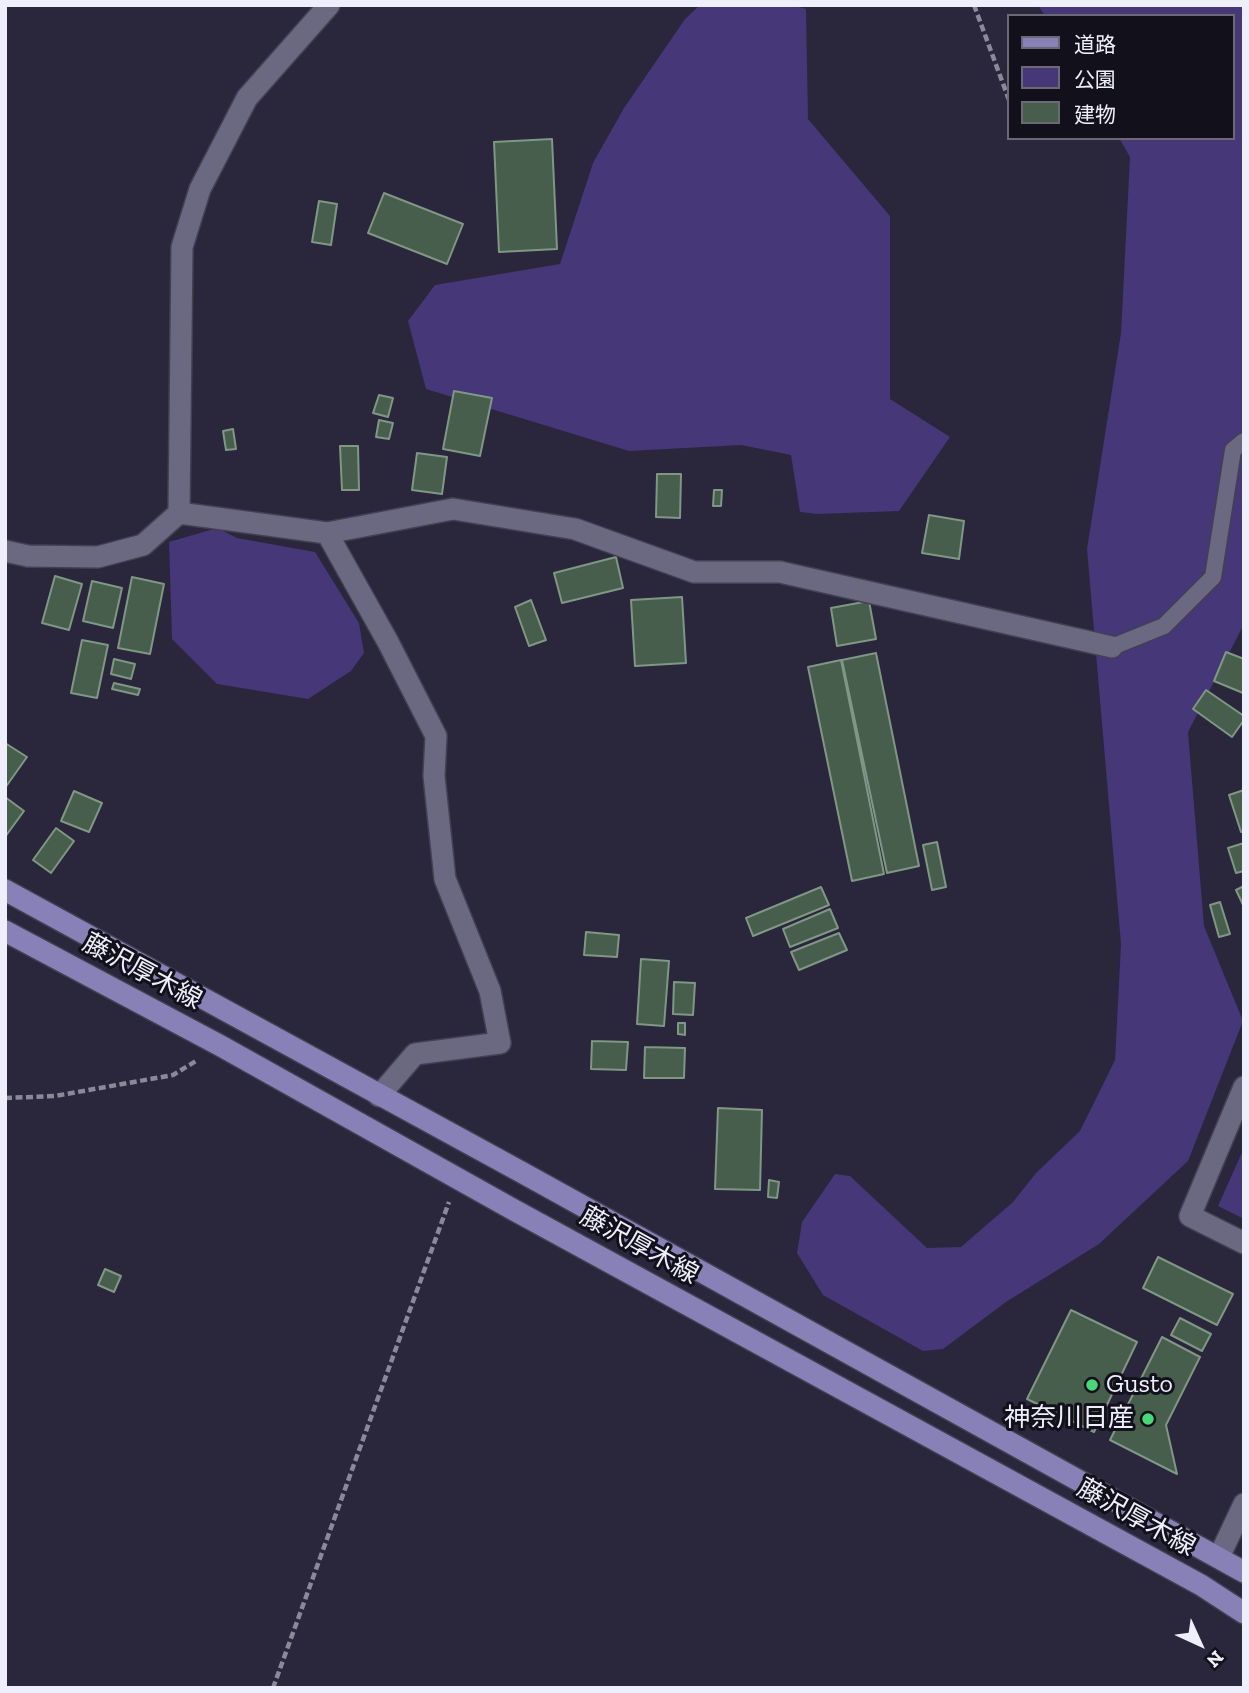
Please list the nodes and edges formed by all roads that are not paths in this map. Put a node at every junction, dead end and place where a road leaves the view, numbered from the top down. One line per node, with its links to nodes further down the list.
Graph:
1 (329, 5): 3 (street)
2 (1244, 441): 6 (lane)
3 (179, 513): 4 (street); 5 (street)
4 (327, 533): 6 (street); 10 (street)
5 (5, 551)
6 (1112, 647)
7 (5, 890): 10 (main road, 藤沢厚木線)
8 (5, 931): 15 (main road, 藤沢厚木線)
9 (1244, 1087): 11 (street)
10 (379, 1096): 13 (main road, 藤沢厚木線)
11 (1244, 1243)
12 (1244, 1504): 13 (street)
13 (1219, 1557): 14 (main road, 藤沢厚木線)
14 (1244, 1572)
15 (1244, 1614)

